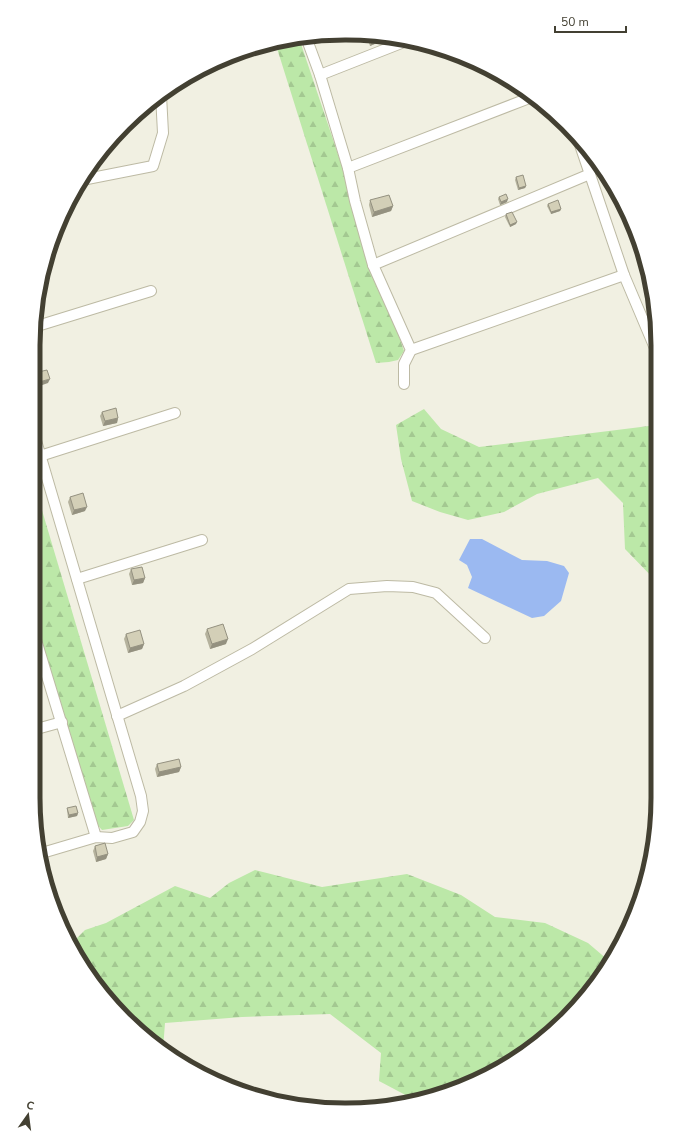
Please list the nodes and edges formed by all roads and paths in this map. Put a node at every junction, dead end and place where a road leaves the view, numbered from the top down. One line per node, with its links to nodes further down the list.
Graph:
1 (308, 43): 3 (street)
2 (397, 45): 3 (street)
3 (320, 76): 7 (street)
4 (526, 99): 7 (street)
5 (161, 102): 9 (street)
6 (583, 154): 8 (street)
7 (348, 168): 10 (street)
8 (590, 174): 10 (street); 11 (street)
9 (90, 179)
10 (373, 265): 15 (street)
11 (624, 275): 14 (street); 15 (street)
12 (151, 291): 13 (street)
13 (41, 325)
14 (651, 338)
15 (411, 350): 16 (street)
16 (404, 384)
17 (175, 413): 18 (street)
18 (40, 456): 20 (street)
19 (202, 540): 20 (street)
20 (77, 579): 23 (street)
21 (485, 638): 23 (street)
22 (40, 652): 24 (street)
23 (117, 716): 26 (street)
24 (62, 722): 25 (street); 26 (street)
25 (40, 728)
26 (96, 837): 27 (street)
27 (45, 852)

